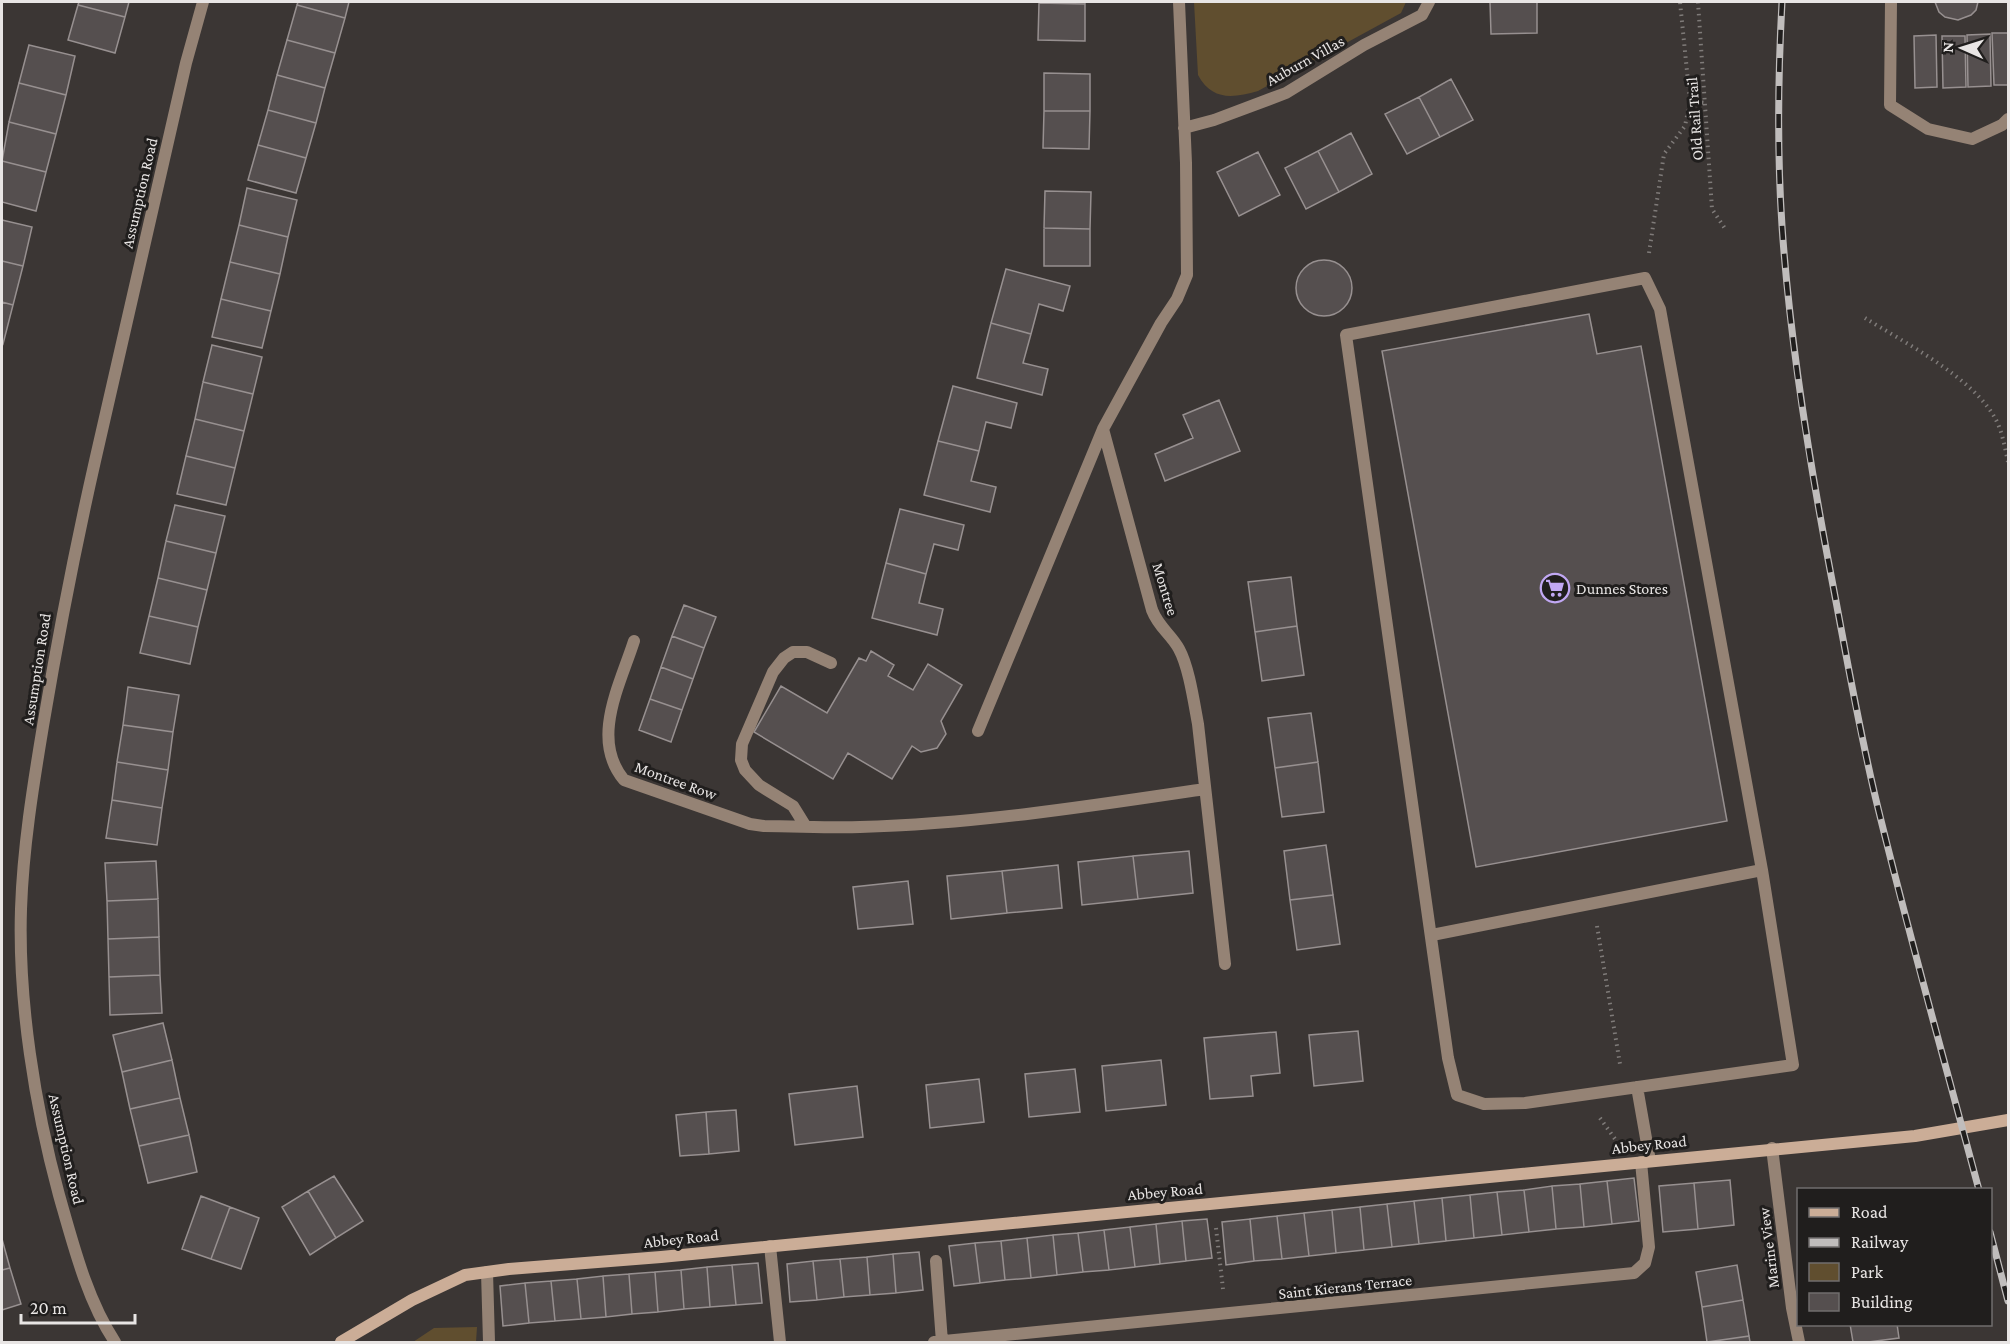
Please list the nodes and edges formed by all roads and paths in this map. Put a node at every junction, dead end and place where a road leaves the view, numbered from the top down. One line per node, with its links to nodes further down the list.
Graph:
1 (203, 2): 36 (street, Assumption Road)
2 (1179, 2): 10 (street)
3 (1429, 2): 10 (street, Auburn Villas)
4 (1680, 2): 7 (path)
5 (1698, 2): 8 (path, Old Rail Trail)
6 (1892, 2): 9 (street)
7 (1690, 101): 8 (path); 12 (path)
8 (1705, 103): 11 (path, Old Rail Trail)
9 (2008, 119)
10 (1184, 128): 14 (street)
11 (1726, 230)
12 (1646, 278): 21 (street); 23 (street)
13 (1865, 318): 15 (path)
14 (1103, 429): 18 (street); 19 (street, Montree)
15 (2008, 462)
16 (634, 641): 20 (street, Montree Row)
17 (831, 663): 20 (street)
18 (978, 731)
19 (1205, 789): 20 (street, Montree Row); 24 (street, Montree)
20 (806, 827)
21 (1762, 870): 22 (street); 25 (street)
22 (1593, 903): 23 (street); 26 (path)
23 (1431, 935): 26 (street)
24 (1225, 964)
25 (1637, 1087): 26 (street); 28 (street)
26 (1611, 1090): 28 (path)
27 (2008, 1120): 29 (street, Abbey Road)
28 (1645, 1137): 30 (street)
29 (1772, 1149): 30 (street, Abbey Road); 42 (street, Marine View)
30 (1645, 1161): 31 (street, Abbey Road); 35 (street, Saint Kierans Terrace)
31 (1214, 1203): 32 (street, Abbey Road); 35 (path)
32 (770, 1245): 34 (street, Abbey Road); 39 (street)
33 (936, 1261): 41 (street)
34 (487, 1272): 37 (street, Abbey Road); 38 (street)
35 (1225, 1314): 41 (street, Saint Kierans Terrace)
36 (115, 1342)
37 (341, 1342)
38 (489, 1342)
39 (780, 1342)
40 (934, 1342): 41 (street, Saint Kierans Terrace)
41 (942, 1342)
42 (1799, 1342)

